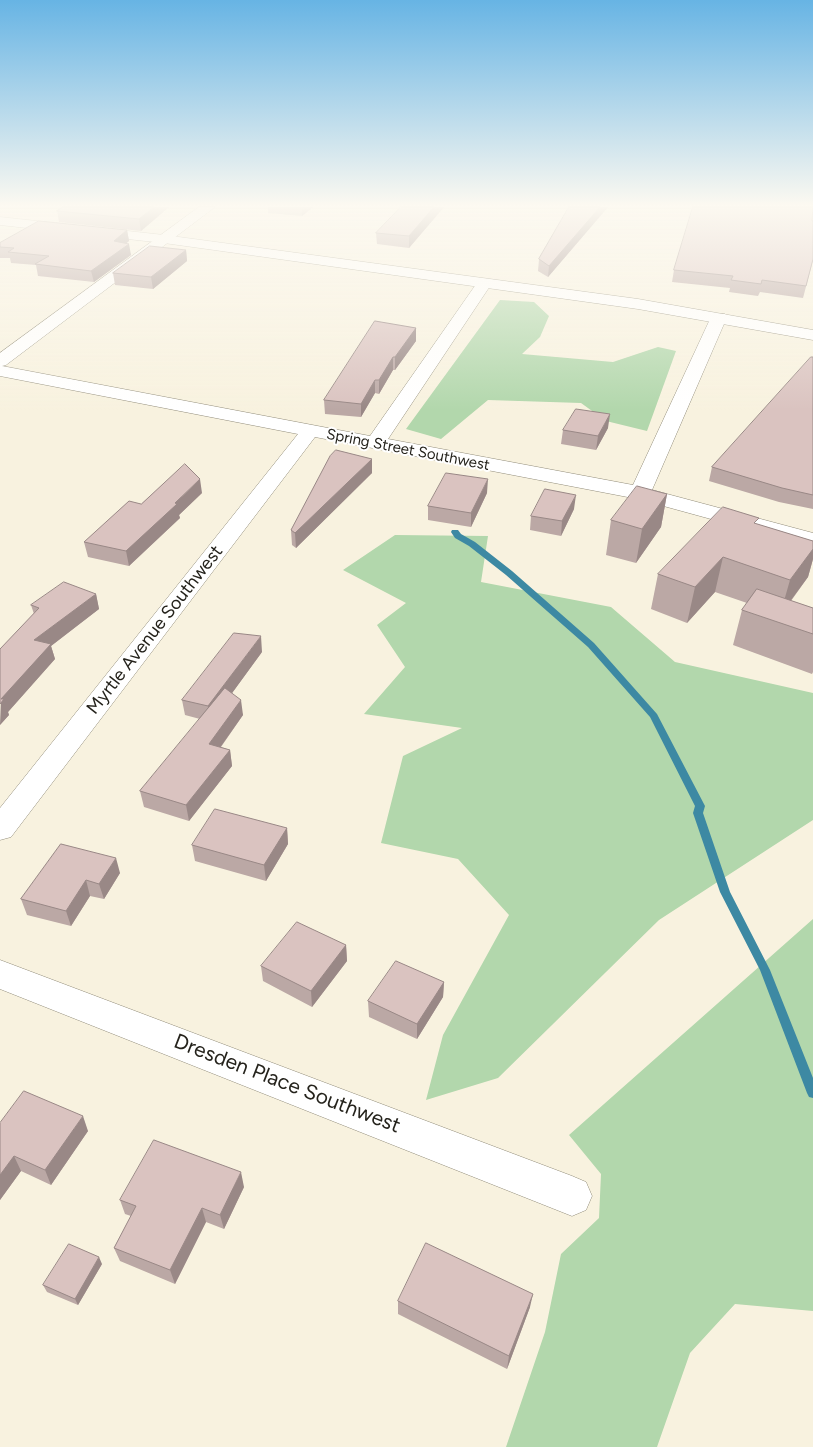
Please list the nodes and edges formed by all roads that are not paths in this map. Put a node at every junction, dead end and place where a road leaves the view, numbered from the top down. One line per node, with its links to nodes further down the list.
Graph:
1 (116, 275): 6 (street)
2 (422, 275): 3 (street)
3 (484, 283): 4 (street); 9 (street)
4 (719, 317): 5 (street); 10 (street)
5 (813, 335)
6 (0, 361)
7 (0, 372): 8 (street, Spring Street Southwest)
8 (310, 431): 9 (street, Spring Street Southwest); 12 (street, Myrtle Avenue Southwest)
9 (375, 443): 10 (street, Spring Street Southwest)
10 (640, 493): 11 (street, Spring Street Southwest)
11 (813, 540)
12 (0, 829)
13 (0, 974): 14 (street, Dresden Place Southwest)
14 (572, 1196)

